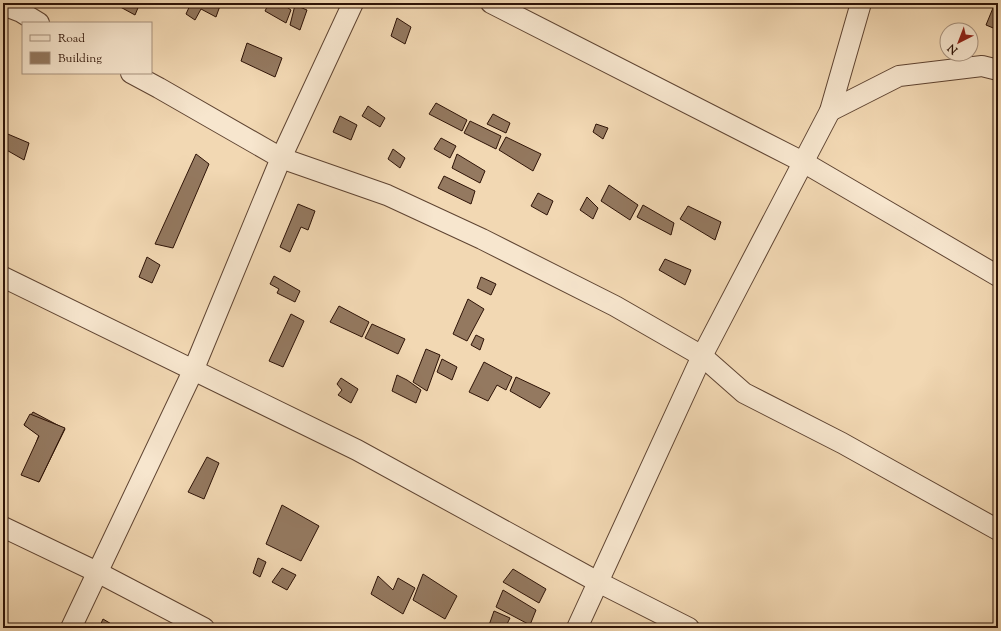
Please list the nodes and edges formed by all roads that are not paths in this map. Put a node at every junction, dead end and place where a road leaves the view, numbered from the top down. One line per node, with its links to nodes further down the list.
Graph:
1 (353, 3): 9 (street)
2 (491, 3): 10 (street)
3 (861, 3): 8 (street)
4 (3, 5): 5 (street)
5 (38, 22)
6 (998, 70): 8 (street)
7 (133, 74): 9 (street)
8 (830, 112): 10 (street)
9 (281, 158): 13 (street); 14 (street)
10 (803, 162): 11 (street); 13 (street)
11 (998, 276)
12 (3, 277): 14 (street)
13 (702, 356): 16 (street); 18 (street)
14 (193, 371): 17 (street); 18 (street)
15 (3, 527): 17 (street)
16 (998, 530)
17 (97, 572): 19 (street); 20 (street)
18 (598, 582): 21 (street); 22 (street)
19 (71, 628)
20 (204, 628)
21 (576, 628)
22 (689, 628)

